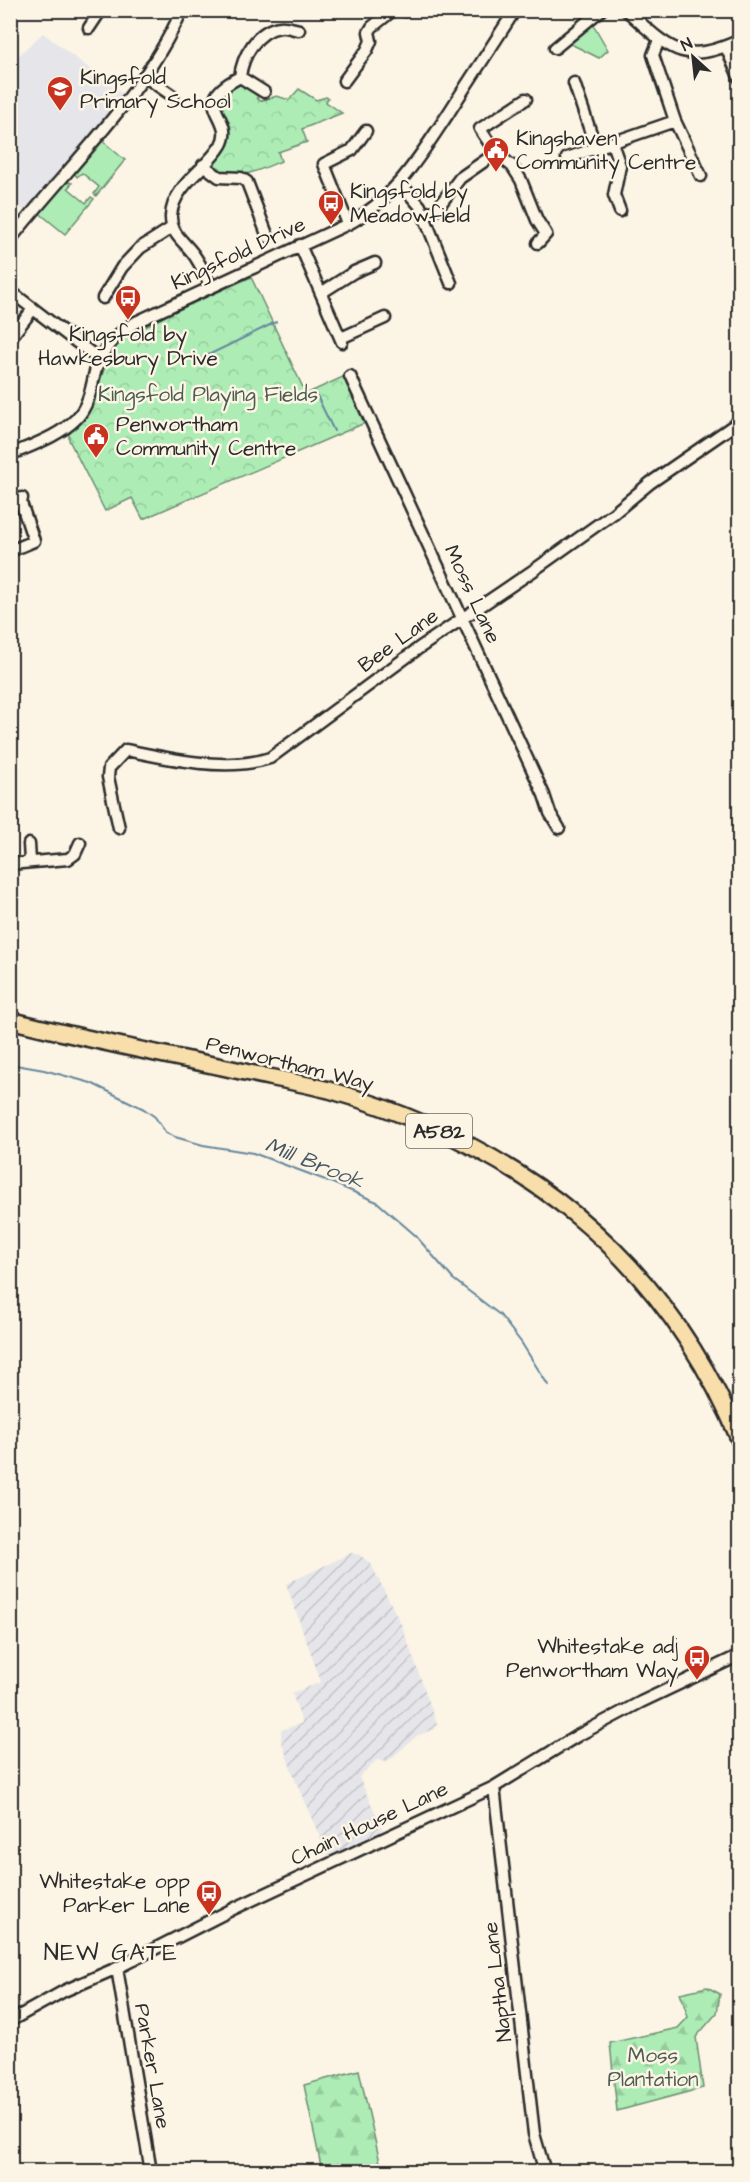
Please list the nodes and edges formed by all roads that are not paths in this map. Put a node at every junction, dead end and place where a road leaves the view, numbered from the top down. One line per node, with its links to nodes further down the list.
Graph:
1 (101, 10): 7 (street)
2 (182, 10): 13 (street)
3 (393, 10): 16 (street)
4 (515, 10): 29 (street, Kingsfold Drive)
5 (602, 10): 11 (street)
6 (626, 10): 9 (street)
7 (89, 28)
8 (299, 30): 14 (street)
9 (659, 40): 12 (street); 21 (street)
10 (740, 40): 12 (street)
11 (558, 41)
12 (726, 47): 15 (street)
13 (144, 76): 19 (street); 35 (street)
14 (240, 77): 18 (street); 27 (street)
15 (740, 79)
16 (344, 81)
17 (574, 83): 24 (street)
18 (264, 92)
19 (173, 96)
20 (526, 99): 25 (street)
21 (675, 121): 23 (street); 28 (street)
22 (366, 131): 32 (street)
23 (612, 143): 24 (street); 30 (street)
24 (596, 148): 26 (street)
25 (496, 153): 31 (street); 36 (street)
26 (567, 158)
27 (203, 165): 33 (street); 34 (street)
28 (701, 176)
29 (400, 183): 31 (street); 32 (street, Kingsfold Drive)
30 (620, 211)
31 (424, 214): 39 (street)
32 (348, 224): 37 (street, Kingsfold Drive)
33 (173, 227): 40 (street); 43 (street)
34 (268, 237)
35 (10, 240)
36 (538, 243)
37 (300, 245): 40 (street, Kingsfold Drive); 42 (street)
38 (375, 263): 42 (street)
39 (451, 283)
40 (211, 287): 47 (street, Kingsfold Drive)
41 (10, 291): 44 (street)
42 (321, 293): 45 (street)
43 (103, 298)
44 (33, 309): 46 (street); 47 (street)
45 (385, 318)
46 (12, 336)
47 (100, 360): 50 (street, Kingsfold Drive)
48 (350, 376): 53 (street, Moss Lane)
49 (740, 421): 53 (street, Bee Lane)
50 (10, 455)
51 (22, 498): 52 (street)
52 (10, 551)
53 (463, 617): 54 (street, Bee Lane); 55 (street, Moss Lane)
54 (119, 828)
55 (559, 828)
56 (80, 843): 58 (street)
57 (29, 844): 58 (street)
58 (30, 861): 59 (street)
59 (10, 864)
60 (10, 1020): 61 (highway, Penwortham Way / A582)
61 (740, 1441)
62 (740, 1655): 63 (street, Chain House Lane)
63 (494, 1786): 64 (street, Chain House Lane); 67 (street, Naptha Lane)
64 (117, 1968): 65 (street, Chain House Lane); 66 (street, Parker Lane)
65 (10, 2021)
66 (152, 2172)
67 (546, 2172)

